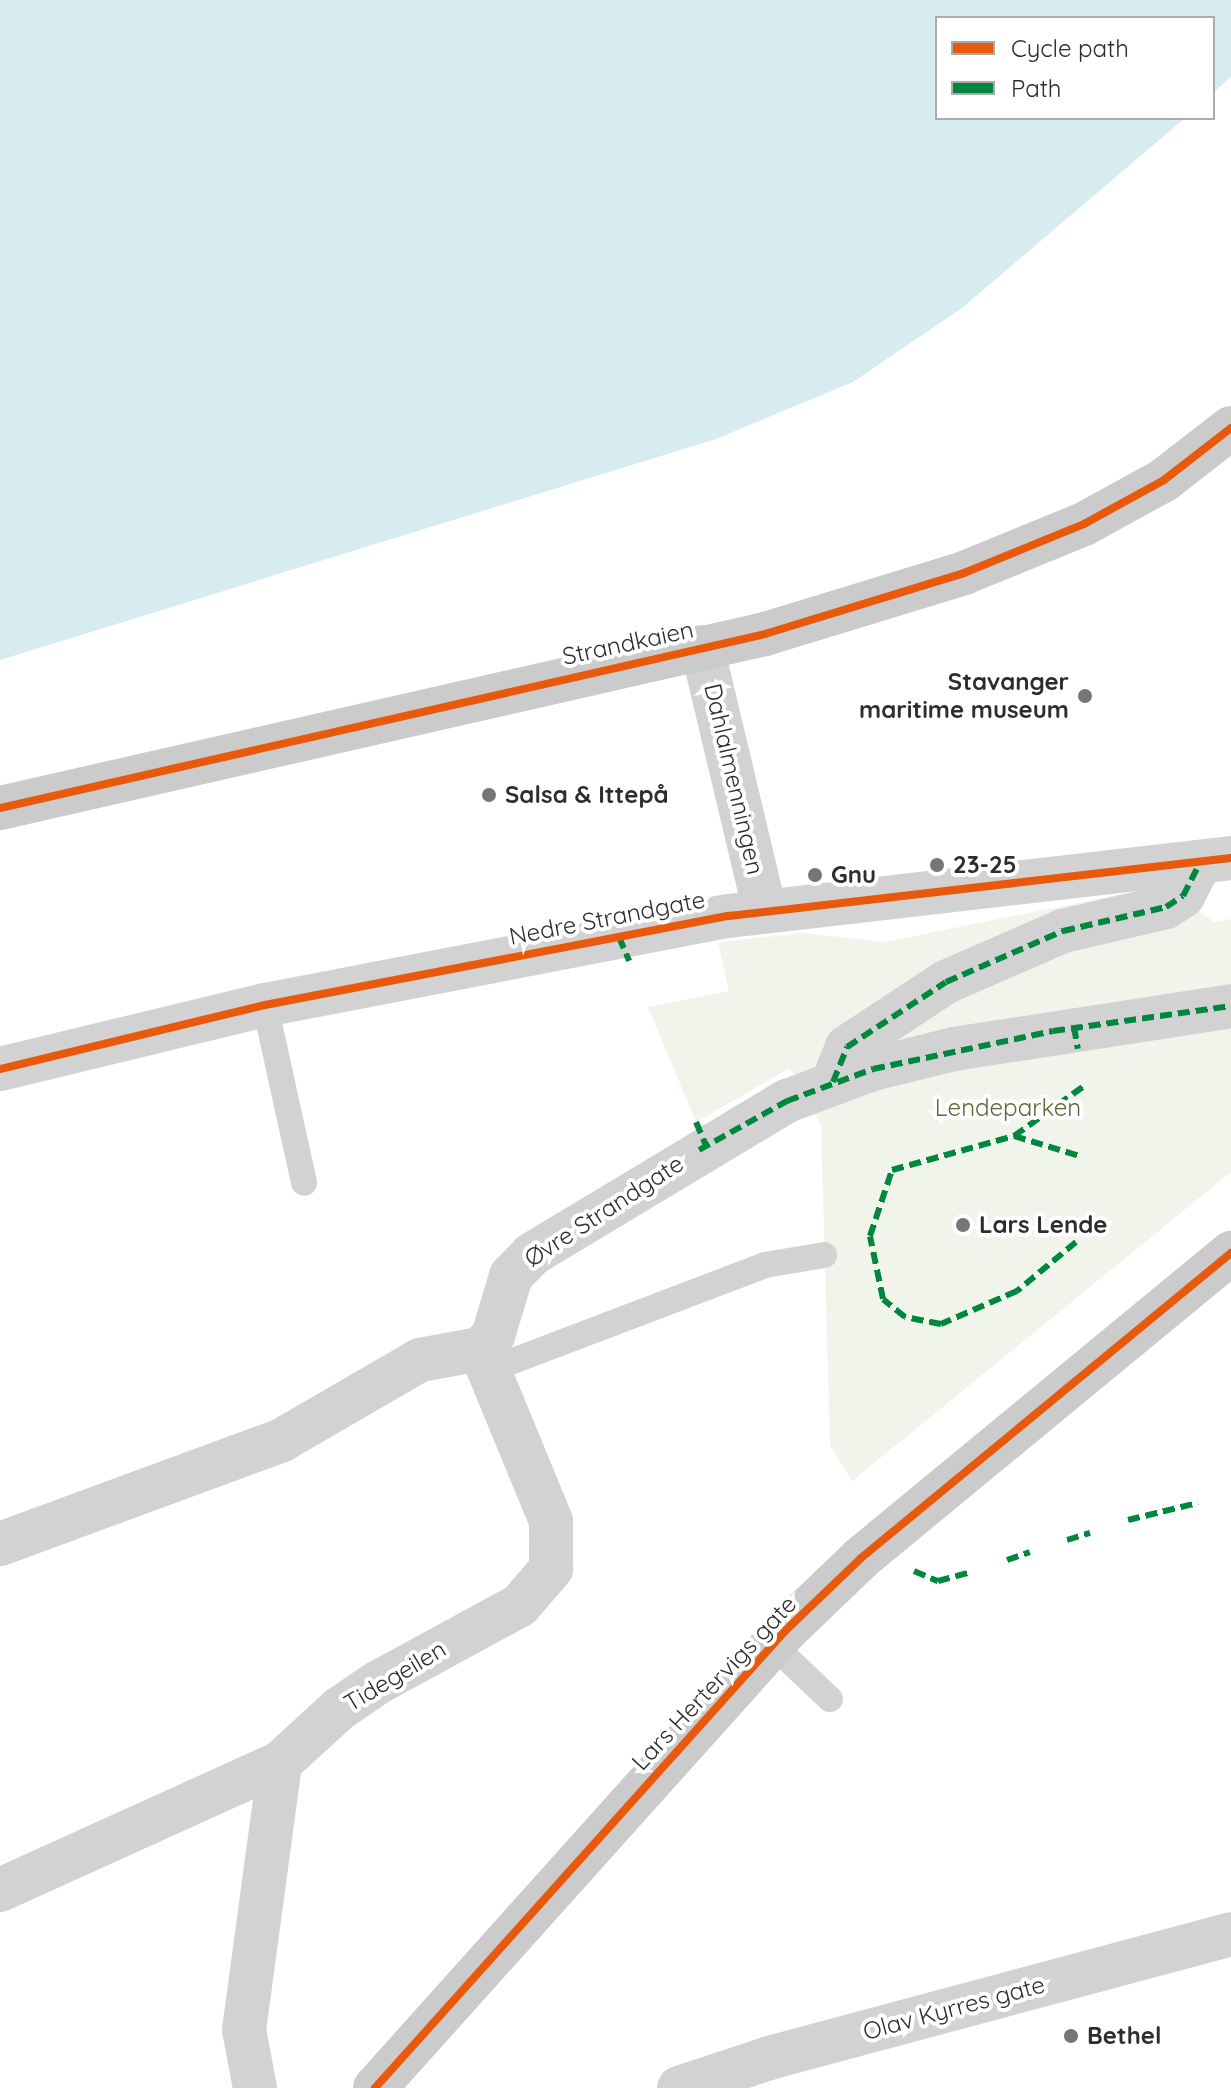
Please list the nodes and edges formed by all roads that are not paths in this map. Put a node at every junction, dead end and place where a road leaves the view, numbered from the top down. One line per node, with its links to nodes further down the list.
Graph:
1 (1231, 428): 2 (street, Strandkaien)
2 (702, 647): 3 (street, Strandkaien); 5 (street, Dahlalmenningen)
3 (0, 808)
4 (1216, 861): 5 (street, Nedre Strandgate); 9 (street)
5 (765, 911): 6 (street, Nedre Strandgate)
6 (265, 1005): 8 (street, Nedre Strandgate); 10 (lane)
7 (1231, 1006): 9 (street, Øvre Strandgate)
8 (0, 1069)
9 (833, 1082): 13 (street, Øvre Strandgate)
10 (304, 1183)
11 (1231, 1253): 15 (street, Lars Hertervigs gate)
12 (824, 1255): 13 (lane)
13 (484, 1359): 14 (street); 17 (street, Tidegeilen)
14 (0, 1544)
15 (772, 1644): 16 (lane); 22 (street, Lars Hertervigs gate)
16 (830, 1699)
17 (280, 1763): 18 (street, Tidegeilen); 21 (street)
18 (0, 1890)
19 (1231, 1934): 20 (street, Olav Kyrres gate)
20 (774, 2073): 23 (street, Olav Kyrres gate)
21 (255, 2088)
22 (375, 2088)
23 (679, 2088)

